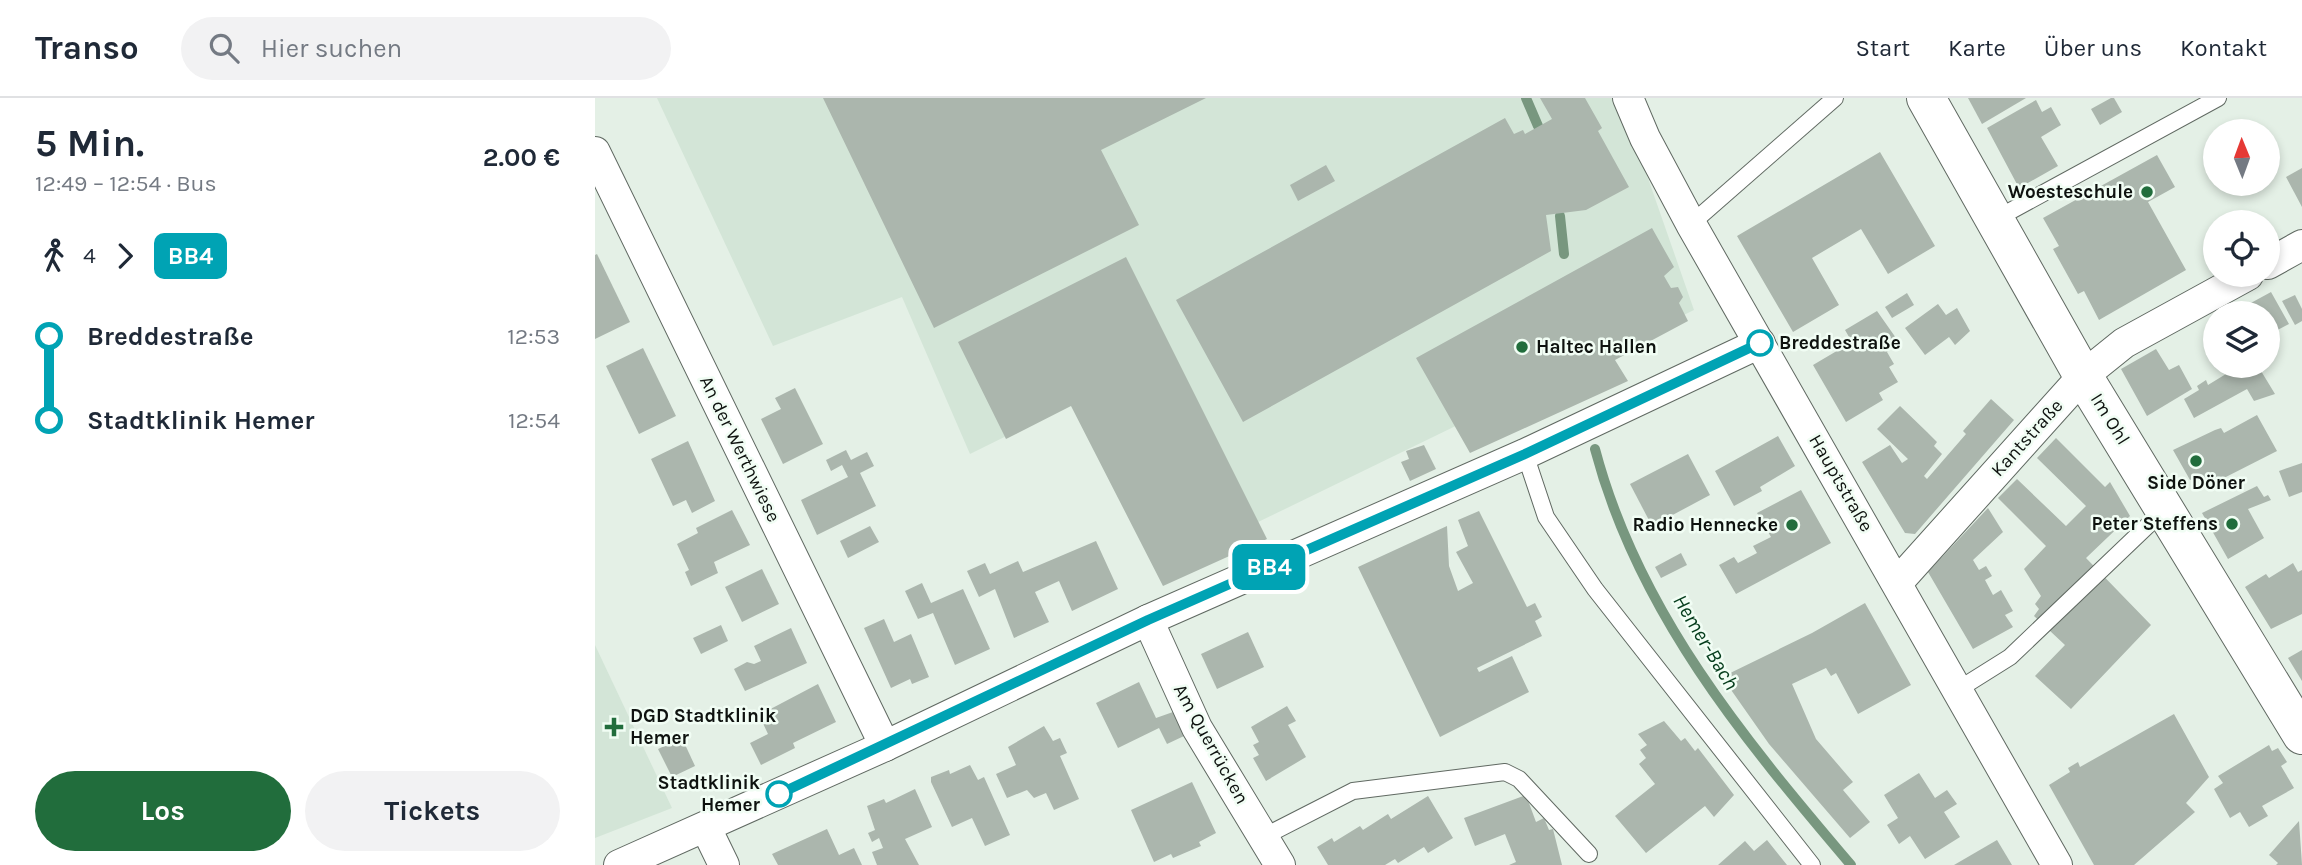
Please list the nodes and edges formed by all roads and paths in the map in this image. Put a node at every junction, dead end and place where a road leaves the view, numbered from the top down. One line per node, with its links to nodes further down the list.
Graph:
1 (1628, 98): 7 (street, Hauptstraße)
2 (1835, 98): 7 (lane)
3 (1926, 98): 6 (main road, Im Ohl)
4 (2218, 98): 6 (lane)
5 (595, 152): 19 (street, An der Werthwiese)
6 (1994, 220): 12 (main road, Im Ohl)
7 (1691, 224): 11 (street, Hauptstraße)
8 (2302, 245): 9 (street)
9 (2280, 257)
10 (2226, 287): 12 (street, Kantstraße)
11 (1760, 343): 13 (street); 15 (street, Hauptstraße)
12 (2083, 376): 14 (main road, Im Ohl); 15 (street, Kantstraße)
13 (1525, 454): 16 (street); 26 (lane)
14 (2166, 508): 17 (lane); 18 (main road, Im Ohl)
15 (1898, 582): 17 (street, Hauptstraße)
16 (1148, 620): 19 (street); 21 (street, Am Querrücken)
17 (1959, 690): 27 (street, Hauptstraße)
18 (2302, 734)
19 (885, 746): 20 (street)
20 (706, 828): 23 (street); 24 (street)
21 (1263, 837): 22 (lane); 25 (street, Am Querrücken)
22 (1589, 855)
23 (619, 865)
24 (724, 865)
25 (1280, 865)
26 (1812, 865)
27 (2057, 865)

